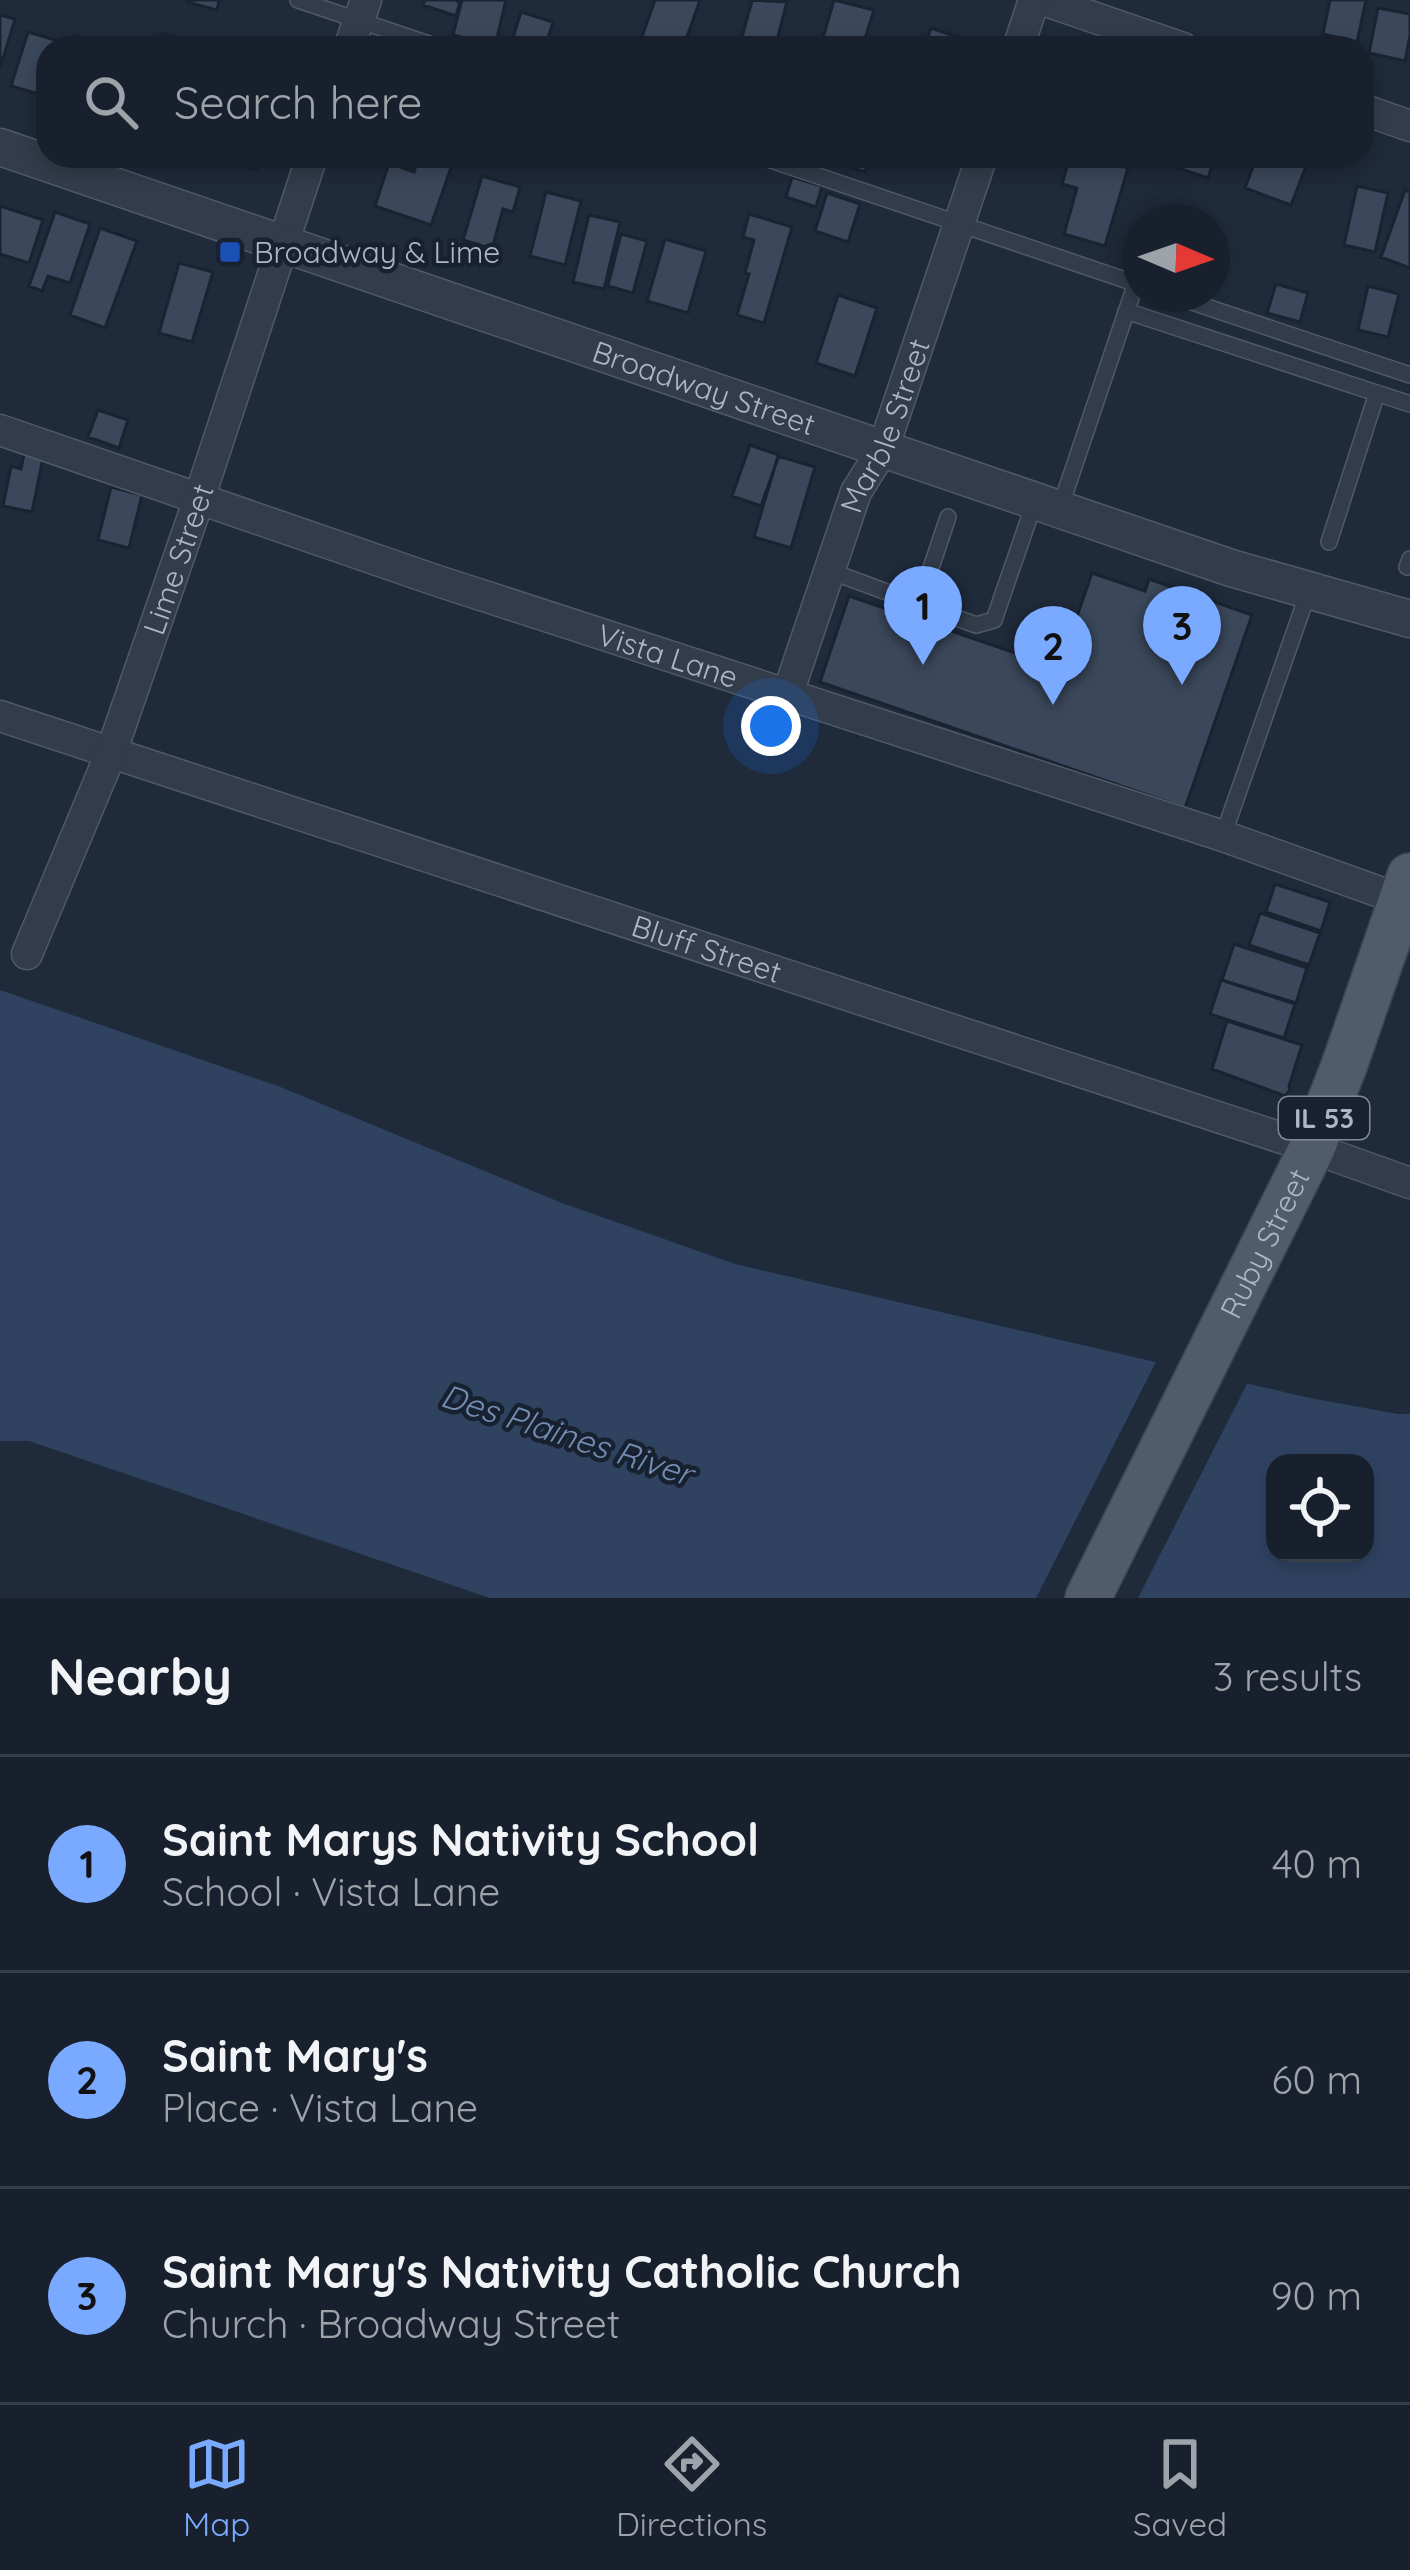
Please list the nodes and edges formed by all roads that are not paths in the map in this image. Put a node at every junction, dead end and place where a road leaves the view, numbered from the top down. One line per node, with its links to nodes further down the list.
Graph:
1 (298, 0): 3 (lane)
2 (1039, 0): 5 (street); 6 (street)
3 (358, 23): 4 (lane)
4 (401, 36)
5 (1023, 36)
6 (1147, 36)
7 (1374, 114): 8 (street)
8 (1410, 126)
9 (0, 147): 10 (street, Broadway Street)
10 (36, 159)
11 (62, 168): 16 (street, Broadway Street)
12 (308, 168): 16 (street, Lime Street)
13 (794, 168): 15 (lane)
14 (978, 168): 15 (street, Marble Street)
15 (959, 224): 17 (lane); 25 (street, Marble Street)
16 (282, 243): 25 (street, Broadway Street); 26 (street, Lime Street)
17 (1122, 279)
18 (1126, 312): 27 (lane)
19 (1129, 312): 22 (lane)
20 (1222, 312): 21 (lane)
21 (1410, 375)
22 (1377, 393): 23 (lane); 29 (lane)
23 (1410, 404)
24 (0, 430): 26 (street, Vista Lane)
25 (883, 448): 27 (street, Broadway Street); 30 (street, Marble Street)
26 (199, 500): 34 (street, Vista Lane); 36 (street, Lime Street)
27 (1047, 505): 31 (street, Broadway Street); 32 (lane)
28 (948, 517): 32 (lane)
29 (1329, 542)
30 (830, 571): 32 (lane); 34 (street, Marble Street)
31 (1309, 590): 33 (street, Broadway Street); 37 (lane)
32 (919, 604)
33 (1410, 619)
34 (788, 694): 37 (street, Vista Lane)
35 (0, 716): 36 (street, Bluff Street)
36 (111, 753): 39 (street, Lime Street); 40 (street, Bluff Street)
37 (1223, 836): 38 (street, Vista Lane)
38 (1406, 888): 40 (main road, Ruby Street / IL 53)
39 (27, 954)
40 (1312, 1148): 41 (street, Bluff Street); 42 (main road, Ruby Street / IL 53)
41 (1410, 1184)
42 (1088, 1598)

